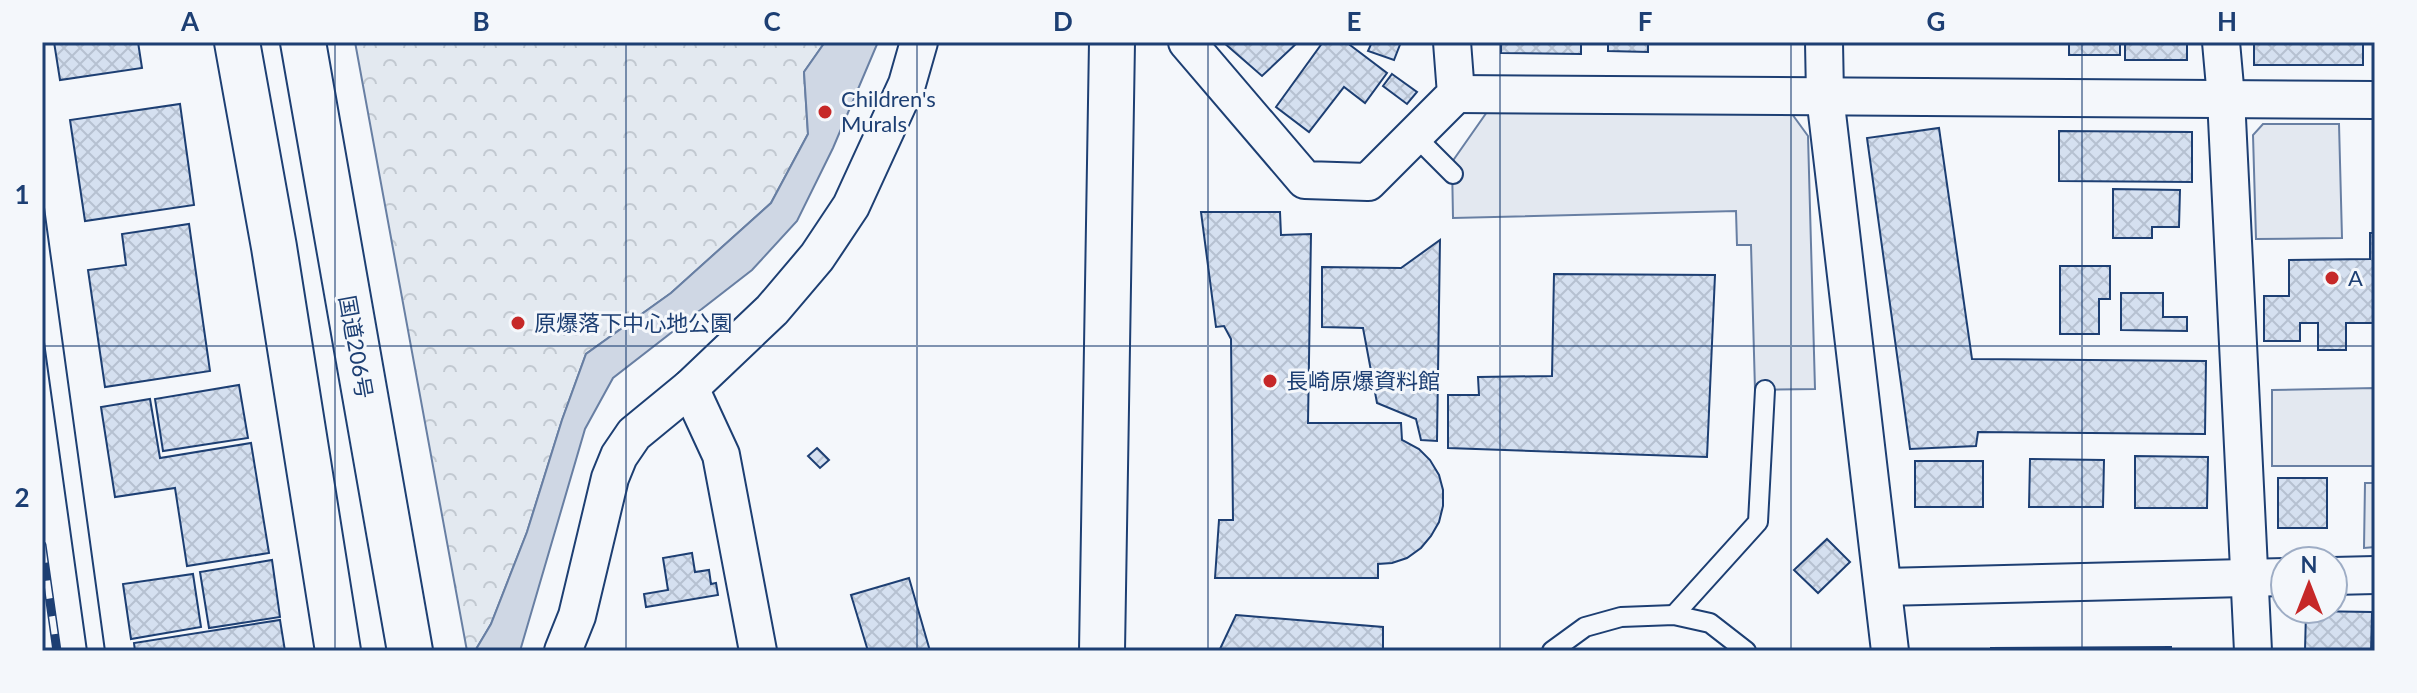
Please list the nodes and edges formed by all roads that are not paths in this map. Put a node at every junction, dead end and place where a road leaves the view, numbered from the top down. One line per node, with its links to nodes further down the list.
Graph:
1 (237, 42): 22 (main road)
2 (303, 42): 23 (main road, 国道206号)
3 (919, 42): 15 (street)
4 (1112, 42): 26 (main road)
5 (1187, 42): 13 (street)
6 (1452, 42): 9 (street)
7 (1824, 42): 10 (street)
8 (2221, 42): 11 (street)
9 (1456, 94): 10 (street); 13 (street)
10 (1825, 96): 11 (street); 20 (street)
11 (2226, 98): 12 (street); 19 (street)
12 (2375, 100)
13 (1414, 135): 14 (lane)
14 (1453, 174)
15 (690, 388): 24 (street); 25 (street)
16 (1765, 390): 21 (lane)
17 (2375, 575): 18 (street)
18 (2349, 576)
19 (2267, 578): 20 (street); 30 (street)
20 (1884, 587): 29 (street)
21 (1674, 615): 27 (lane); 28 (lane)
22 (338, 651)
23 (410, 651)
24 (563, 651)
25 (758, 651)
26 (1102, 651)
27 (1552, 651)
28 (1746, 651)
29 (1890, 651)
30 (2253, 651)

